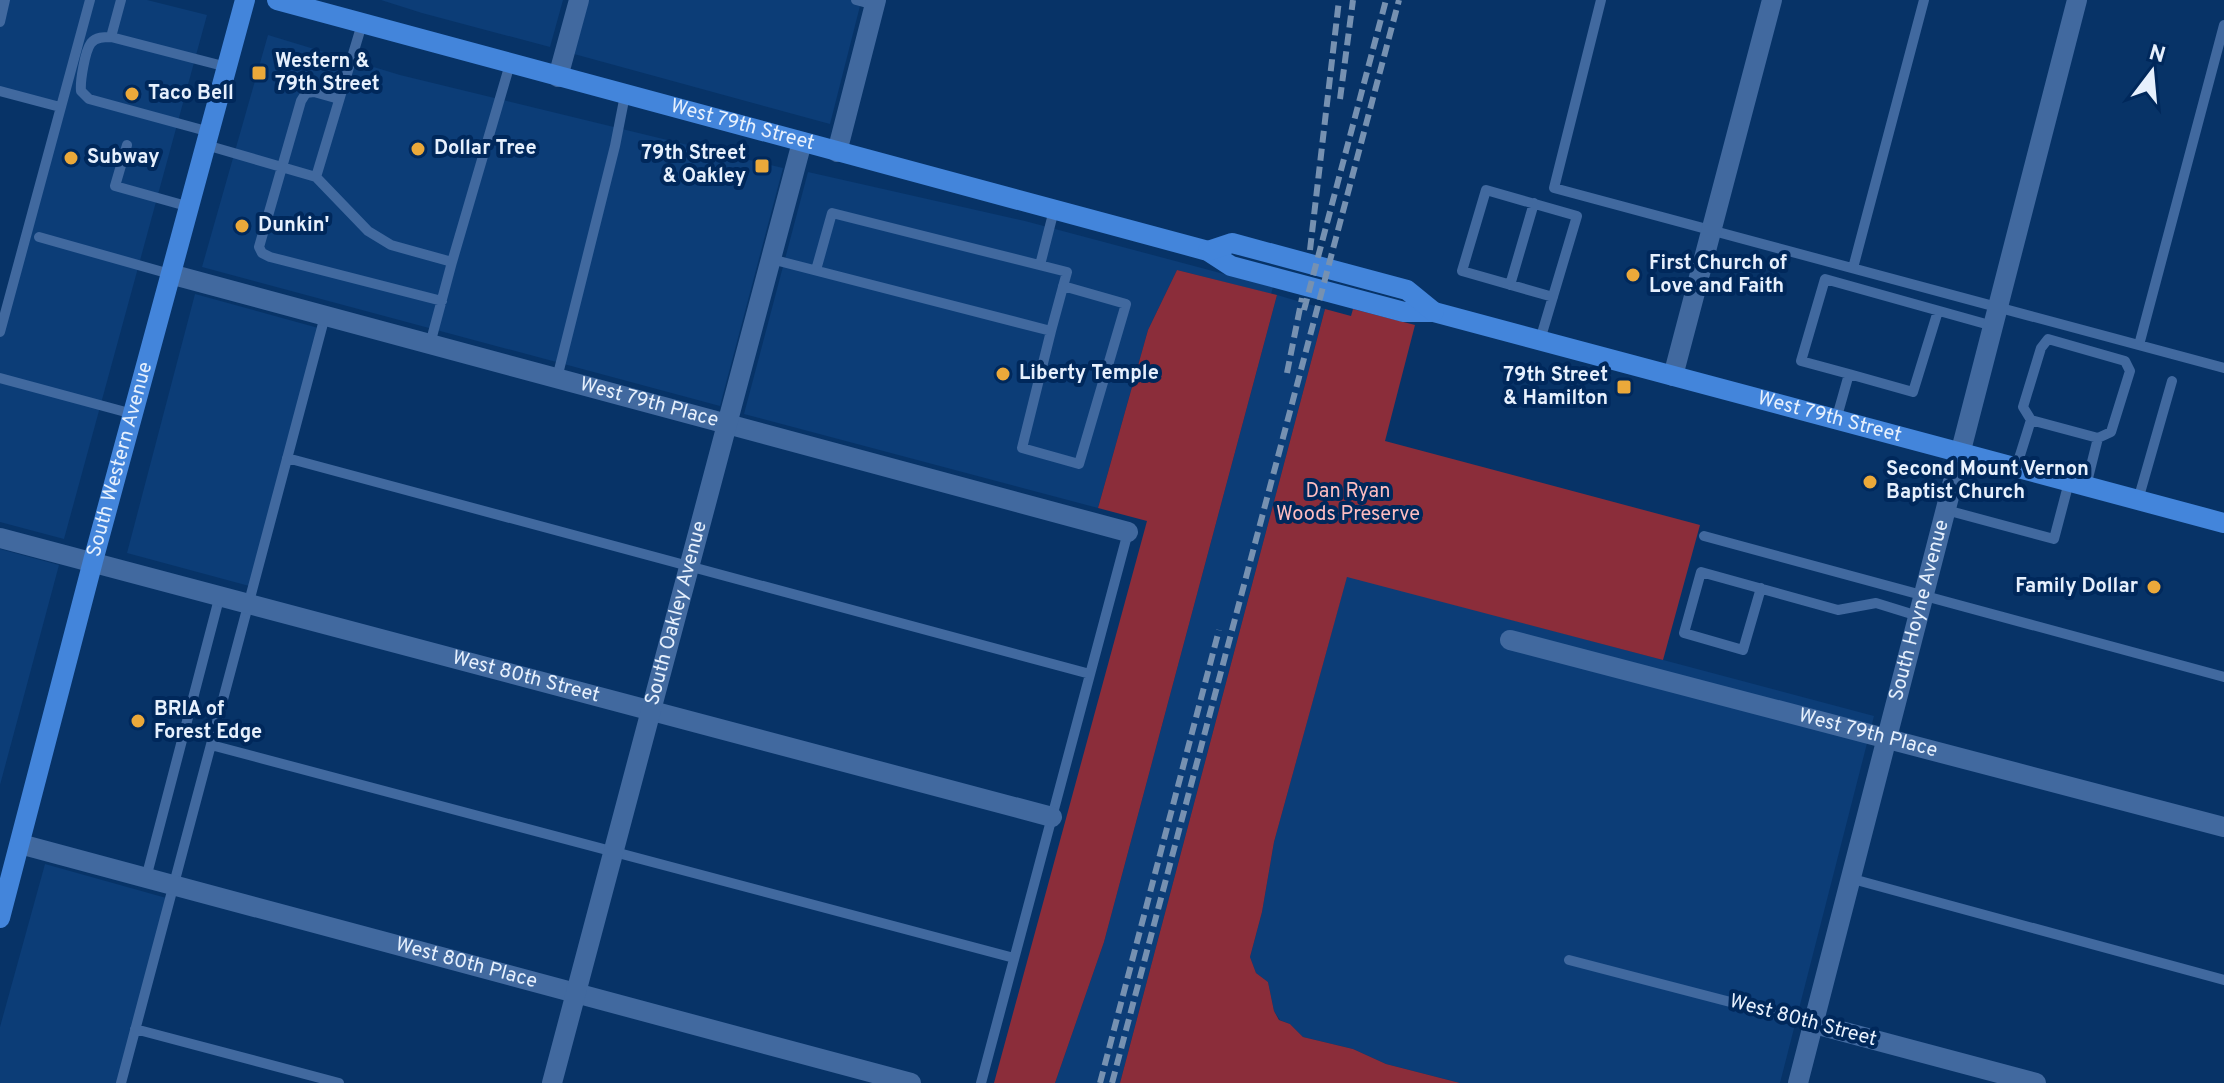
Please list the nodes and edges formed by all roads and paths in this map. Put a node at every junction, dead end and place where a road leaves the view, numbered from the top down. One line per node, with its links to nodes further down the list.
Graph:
1 (5, 0): 12 (lane)
2 (90, 0): 22 (lane)
3 (121, 0): 15 (lane)
4 (245, 0): 17 (main road, South Western Avenue)
5 (277, 0): 13 (main road, West 79th Street)
6 (579, 0): 18 (street)
7 (1601, 0): 32 (lane)
8 (1772, 0): 32 (street)
9 (1924, 0): 37 (lane)
10 (2077, 0): 46 (street, South Hoyne Avenue)
11 (869, 2): 26 (street)
12 (0, 22)
13 (362, 24): 16 (main road, West 79th Street); 21 (lane)
14 (2224, 25): 51 (lane)
15 (111, 37): 17 (lane); 23 (lane)
16 (510, 64): 18 (main road, West 79th Street); 35 (lane)
17 (227, 67): 23 (main road, South Western Avenue)
18 (558, 77): 20 (main road, West 79th Street)
19 (0, 91): 22 (lane)
20 (625, 95): 24 (main road, West 79th Street); 56 (lane)
21 (339, 99): 27 (lane); 28 (lane)
22 (60, 107): 48 (lane)
23 (208, 139): 27 (lane); 30 (main road, South Western Avenue)
24 (802, 142): 26 (main road, West 79th Street); 34 (street, South Oakley Avenue)
25 (127, 145): 30 (lane)
26 (837, 152): 31 (main road, West 79th Street)
27 (282, 167): 28 (lane); 43 (lane)
28 (316, 177): 35 (lane)
29 (1534, 203): 40 (lane); 40 (lane); 42 (lane)
30 (190, 207): 39 (main road, South Western Avenue)
31 (1054, 210): 36 (lane); 49 (main road, West 79th Street)
32 (1711, 230): 37 (lane); 54 (street)
33 (39, 237): 39 (lane)
34 (771, 259): 38 (lane); 61 (street, South Oakley Avenue)
35 (452, 262): 43 (lane)
36 (1040, 265): 38 (lane); 41 (lane)
37 (1853, 268): 46 (lane)
38 (816, 270): 47 (lane)
39 (170, 274): 45 (street, West 79th Place); 58 (main road, South Western Avenue)
40 (1510, 285): 42 (lane)
41 (1063, 286): 47 (lane); 47 (lane)
42 (1553, 297): 49 (lane)
43 (442, 301): 50 (lane)
44 (1938, 311): 46 (lane); 53 (lane); 53 (lane)
45 (325, 316): 50 (street, West 79th Place); 64 (lane)
46 (1996, 317): 51 (lane); 63 (street, South Hoyne Avenue)
47 (1051, 331)
48 (0, 332)
49 (1540, 340): 54 (main road, West 79th Street)
50 (430, 344): 56 (street, West 79th Place)
51 (2139, 345): 52 (lane)
52 (2224, 368)
53 (1849, 374): 59 (lane)
54 (1673, 376): 59 (main road, West 79th Street)
55 (0, 378): 58 (lane)
56 (557, 378): 61 (street, West 79th Place)
57 (2172, 381): 67 (lane)
58 (133, 414): 73 (main road, South Western Avenue)
59 (1836, 420): 63 (main road, West 79th Street)
60 (2031, 420): 62 (lane); 62 (lane); 65 (lane)
61 (726, 424): 70 (street, West 79th Place); 74 (street, South Oakley Avenue)
62 (2098, 438): 66 (lane)
63 (1960, 453): 65 (main road, West 79th Street); 68 (street, South Hoyne Avenue)
64 (287, 458): 74 (lane); 78 (lane)
65 (2016, 468): 66 (main road, West 79th Street)
66 (2077, 484): 67 (main road, West 79th Street); 68 (lane)
67 (2138, 500): 69 (main road, West 79th Street)
68 (1946, 510): 77 (street, South Hoyne Avenue)
69 (2224, 523)
70 (1128, 532): 81 (lane)
71 (1704, 536): 77 (lane)
72 (0, 538): 73 (street, West 80th Street)
73 (93, 561): 76 (street, West 80th Street); 88 (main road, South Western Avenue)
74 (689, 566): 81 (lane); 83 (street, South Oakley Avenue)
75 (1761, 588): 75 (lane); 79 (lane)
76 (220, 595): 78 (street, West 80th Street); 90 (lane)
77 (1923, 596): 79 (street, South Hoyne Avenue); 82 (lane)
78 (249, 603): 83 (street, West 80th Street); 85 (lane)
79 (1918, 616): 84 (street, South Hoyne Avenue)
80 (1510, 640): 84 (street, West 79th Place)
81 (1090, 674): 86 (lane)
82 (2224, 677)
83 (651, 710): 86 (street, West 80th Street); 89 (street, South Oakley Avenue)
84 (1886, 739): 87 (street, West 79th Place); 91 (street, South Hoyne Avenue)
85 (211, 745): 89 (lane); 93 (lane)
86 (1052, 817): 95 (lane)
87 (2224, 827)
88 (20, 844): 90 (street, West 80th Place); 92 (main road, South Western Avenue)
89 (614, 852): 95 (lane); 98 (street, South Oakley Avenue)
90 (146, 878): 93 (street, West 80th Place)
91 (1849, 878): 97 (lane); 99 (street, South Hoyne Avenue)
92 (5, 879): 94 (main road, South Western Avenue)
93 (173, 885): 98 (street, West 80th Place); 100 (lane)
94 (0, 918)
95 (1014, 958): 105 (lane)
96 (1569, 960): 99 (lane, West 80th Street)
97 (2224, 980)
98 (576, 994): 103 (street, South Oakley Avenue); 104 (street, West 80th Place)
99 (1811, 1023): 106 (street, South Hoyne Avenue); 107 (street, West 80th Street)
100 (135, 1029): 101 (lane); 102 (lane)
101 (121, 1083)
102 (339, 1083)
103 (552, 1083)
104 (911, 1083)
105 (981, 1083)
106 (1798, 1083)
107 (2036, 1083)

